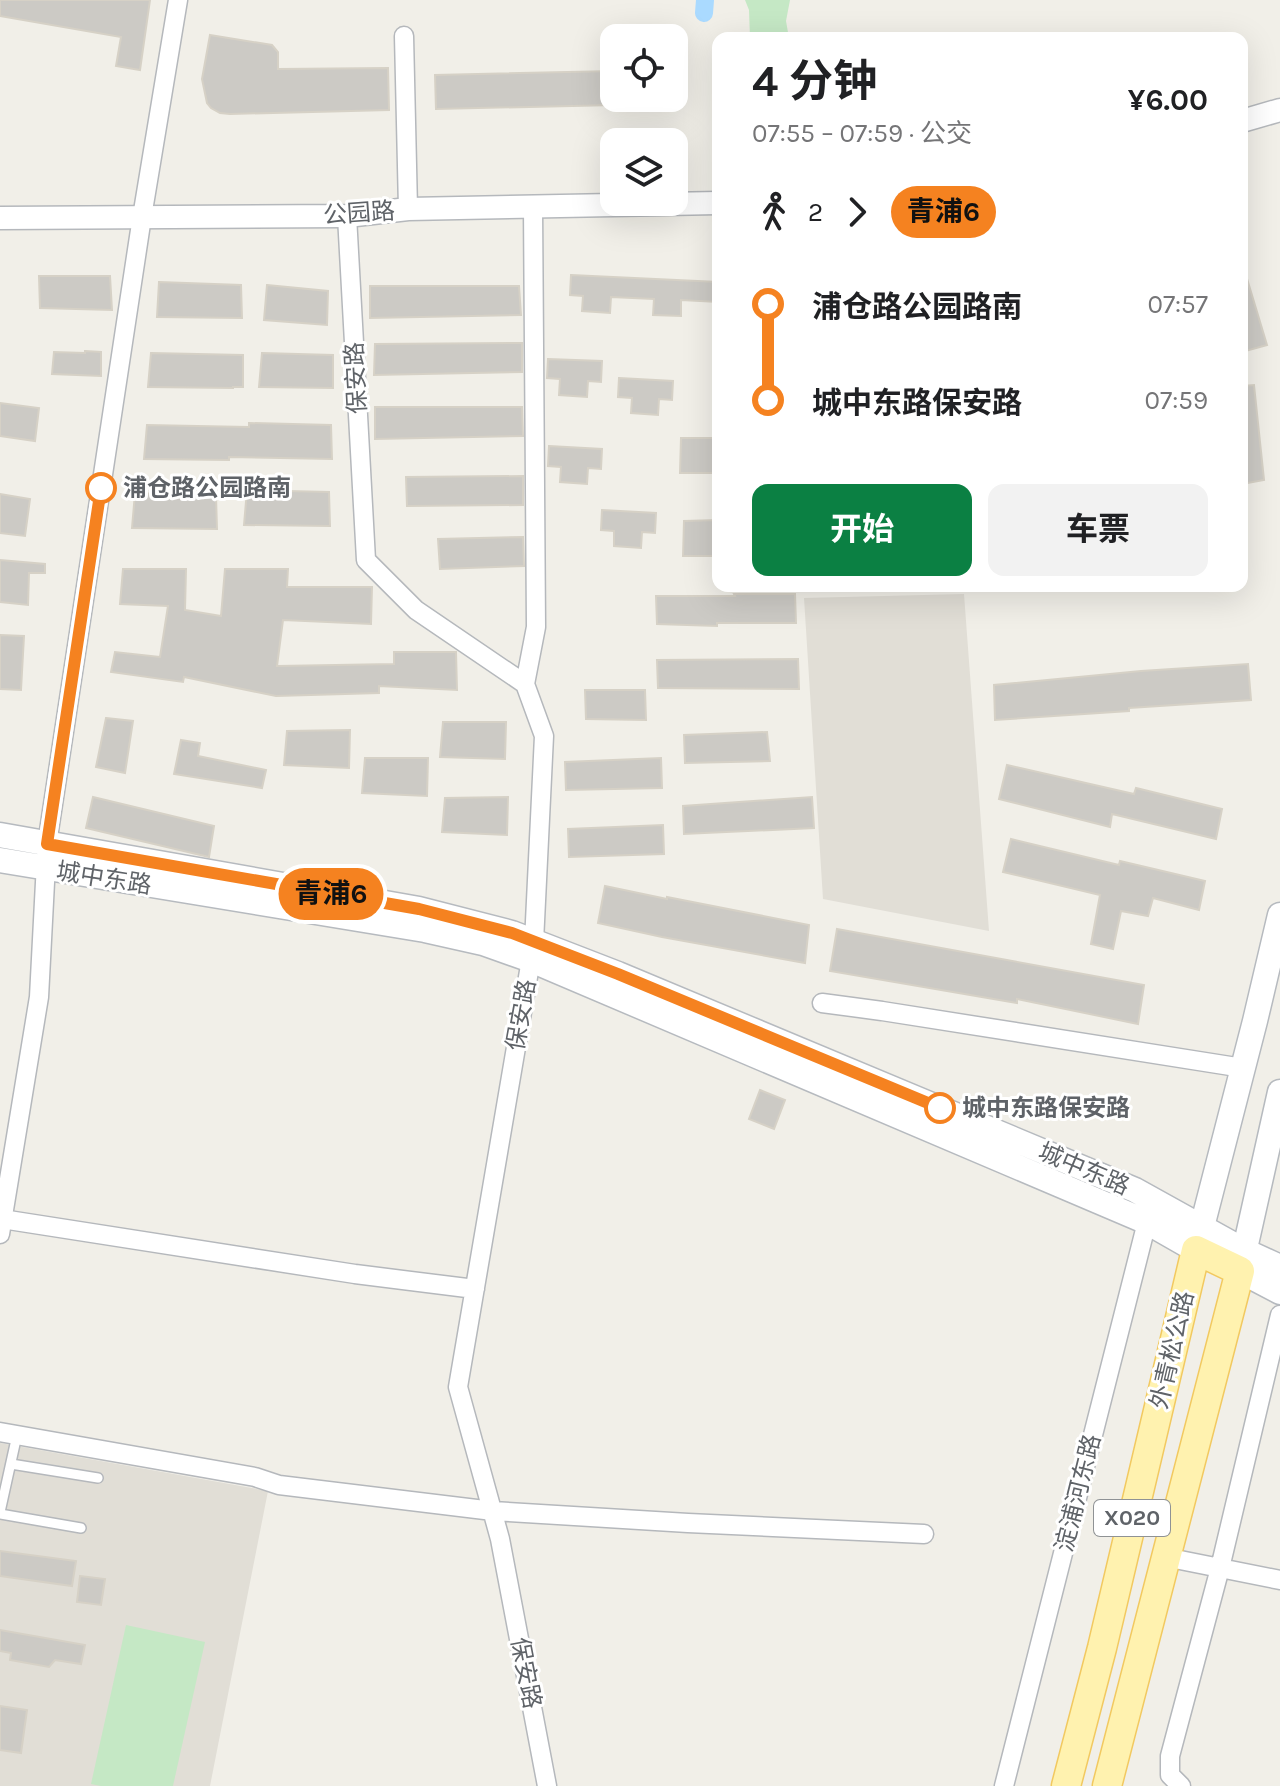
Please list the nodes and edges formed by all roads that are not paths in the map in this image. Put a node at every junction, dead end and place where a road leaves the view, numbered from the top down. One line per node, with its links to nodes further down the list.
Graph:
1 (178, 0): 9 (street)
2 (404, 36): 7 (street)
3 (1280, 110): 4 (street)
4 (1248, 119)
5 (712, 203): 6 (street, 公园路)
6 (533, 207): 7 (street, 公园路); 11 (street)
7 (408, 209): 8 (street, 公园路)
8 (347, 216): 9 (street, 公园路); 11 (street, 保安路)
9 (142, 217): 10 (street, 公园路); 13 (street)
10 (0, 218)
11 (525, 684): 17 (street, 保安路)
12 (0, 835): 13 (main road, 城中东路)
13 (47, 844): 15 (street); 17 (main road, 城中东路)
14 (0, 860): 15 (main road, 城中东路)
15 (46, 869): 17 (main road, 城中东路); 22 (street)
16 (1280, 915): 19 (main road, 外青松公路 / X020)
17 (532, 951): 21 (main road, 城中东路); 26 (street, 保安路)
18 (822, 1003): 19 (street)
19 (1243, 1068): 23 (main road, 外青松公路 / X020)
20 (1280, 1092): 24 (main road, 外青松公路 / X020)
21 (1150, 1211): 23 (main road, 城中东路); 40 (street, 淀浦河东路)
22 (1, 1227): 26 (street)
23 (1198, 1238): 24 (main road); 41 (main road, 外青松公路 / X020)
24 (1242, 1261): 25 (main road); 27 (main road); 36 (main road, 外青松公路 / X020)
25 (1280, 1267)
26 (475, 1289): 32 (street, 保安路)
27 (1280, 1292)
28 (1280, 1315): 37 (street)
29 (9, 1434): 30 (lane); 32 (street)
30 (11, 1464): 31 (lane); 33 (lane)
31 (98, 1478)
32 (493, 1511): 35 (street); 39 (street, 保安路)
33 (0, 1513): 34 (lane)
34 (81, 1528)
35 (924, 1534)
36 (1165, 1557): 37 (street); 42 (main road, 外青松公路 / X020)
37 (1220, 1568): 38 (street); 43 (street)
38 (1280, 1580)
39 (547, 1786)
40 (1004, 1786)
41 (1066, 1786)
42 (1107, 1786)
43 (1181, 1786)

